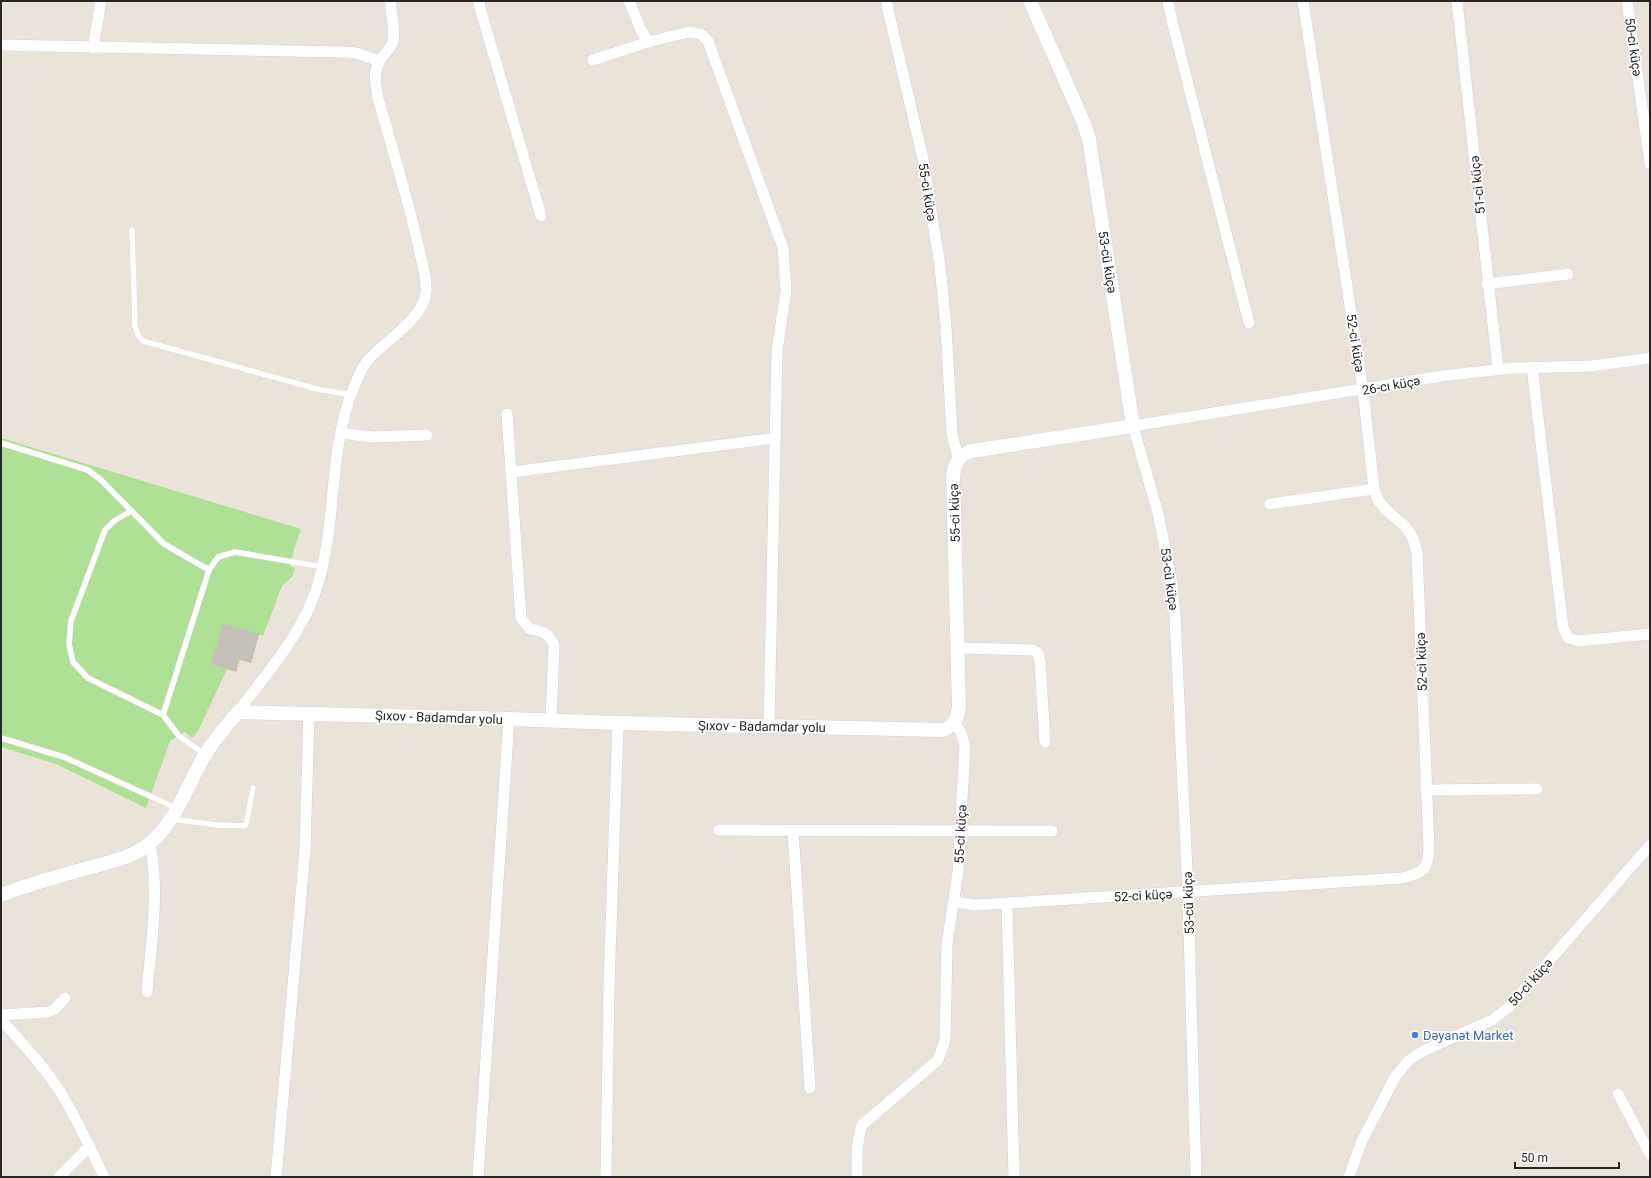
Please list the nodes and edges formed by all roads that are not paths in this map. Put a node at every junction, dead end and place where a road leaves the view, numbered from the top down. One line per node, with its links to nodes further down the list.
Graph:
1 (101, 1): 13 (street)
2 (391, 1): 15 (street)
3 (478, 1): 17 (street)
4 (629, 1): 11 (street)
5 (886, 1): 33 (street, 55-ci küçə)
6 (1030, 1): 28 (street, 53-cü küçə)
7 (1168, 1): 21 (street)
8 (1303, 1): 25 (street, 52-ci küçə)
9 (1457, 1): 20 (street, 51-ci küçə)
10 (1627, 1): 16 (street, 50-ci küçə)
11 (648, 42): 14 (street); 31 (street)
12 (1, 45): 13 (street)
13 (93, 48): 15 (street)
14 (593, 60)
15 (379, 61): 26 (street)
16 (1650, 164)
17 (541, 216)
18 (132, 230): 26 (lane)
19 (1568, 274): 20 (street)
20 (1487, 284): 24 (street, 51-ci küçə)
21 (1250, 323)
22 (1650, 358): 23 (street, 26-cı küçə)
23 (1532, 367): 24 (street, 26-cı küçə); 40 (street)
24 (1498, 369): 25 (street, 26-cı küçə)
25 (1363, 390): 28 (street, 26-cı küçə); 35 (street, 52-ci küçə)
26 (351, 395): 29 (street)
27 (507, 414): 34 (street)
28 (1133, 426): 33 (street); 63 (street, 53-cü küçə)
29 (341, 432): 30 (street); 38 (street)
30 (427, 435)
31 (775, 438): 34 (street); 49 (street)
32 (1, 443): 37 (lane)
33 (958, 458): 41 (street, 55-ci küçə)
34 (512, 472): 46 (street)
35 (1374, 489): 36 (street); 55 (street, 52-ci küçə)
36 (1270, 504)
37 (131, 511): 39 (lane); 44 (lane)
38 (323, 567): 39 (lane); 42 (street)
39 (210, 570): 44 (lane)
40 (1650, 634)
41 (957, 648): 47 (street, 55-ci küçə); 51 (street)
42 (238, 712): 43 (street, Şıxov - Badamdar yolu); 52 (street)
43 (309, 713): 45 (street, Şıxov - Badamdar yolu); 77 (street)
44 (163, 715): 52 (lane)
45 (509, 719): 46 (street, Şıxov - Badamdar yolu); 78 (street)
46 (551, 720): 48 (street, Şıxov - Badamdar yolu)
47 (955, 723): 49 (street, Şıxov - Badamdar yolu); 60 (street, 55-ci küçə)
48 (618, 724): 49 (street, Şıxov - Badamdar yolu); 79 (street)
49 (769, 726)
50 (1, 738): 56 (lane)
51 (1045, 742)
52 (205, 755): 56 (street)
53 (253, 788): 56 (lane)
54 (1537, 788): 55 (street)
55 (1426, 790): 63 (street, 52-ci küçə)
56 (173, 813): 61 (street)
57 (718, 830): 58 (street)
58 (793, 831): 60 (street); 71 (street)
59 (1052, 831): 60 (street)
60 (961, 832): 65 (street, 55-ci küçə)
61 (150, 844): 64 (street); 67 (street)
62 (1650, 845): 83 (street, 50-ci küçə)
63 (1188, 893): 66 (street, 52-ci küçə); 82 (street, 53-cü küçə)
64 (1, 896)
65 (954, 902): 66 (street, 52-ci küçə); 80 (street, 55-ci küçə)
66 (1007, 904): 81 (street)
67 (147, 992)
68 (65, 998): 69 (street)
69 (1, 1015)
70 (1, 1020): 73 (street)
71 (810, 1088)
72 (1618, 1094): 74 (street)
73 (90, 1146): 75 (street); 76 (street)
74 (1650, 1154)
75 (59, 1177)
76 (104, 1177)
77 (276, 1177)
78 (478, 1177)
79 (606, 1177)
80 (857, 1177)
81 (1014, 1177)
82 (1196, 1177)
83 (1349, 1177)

